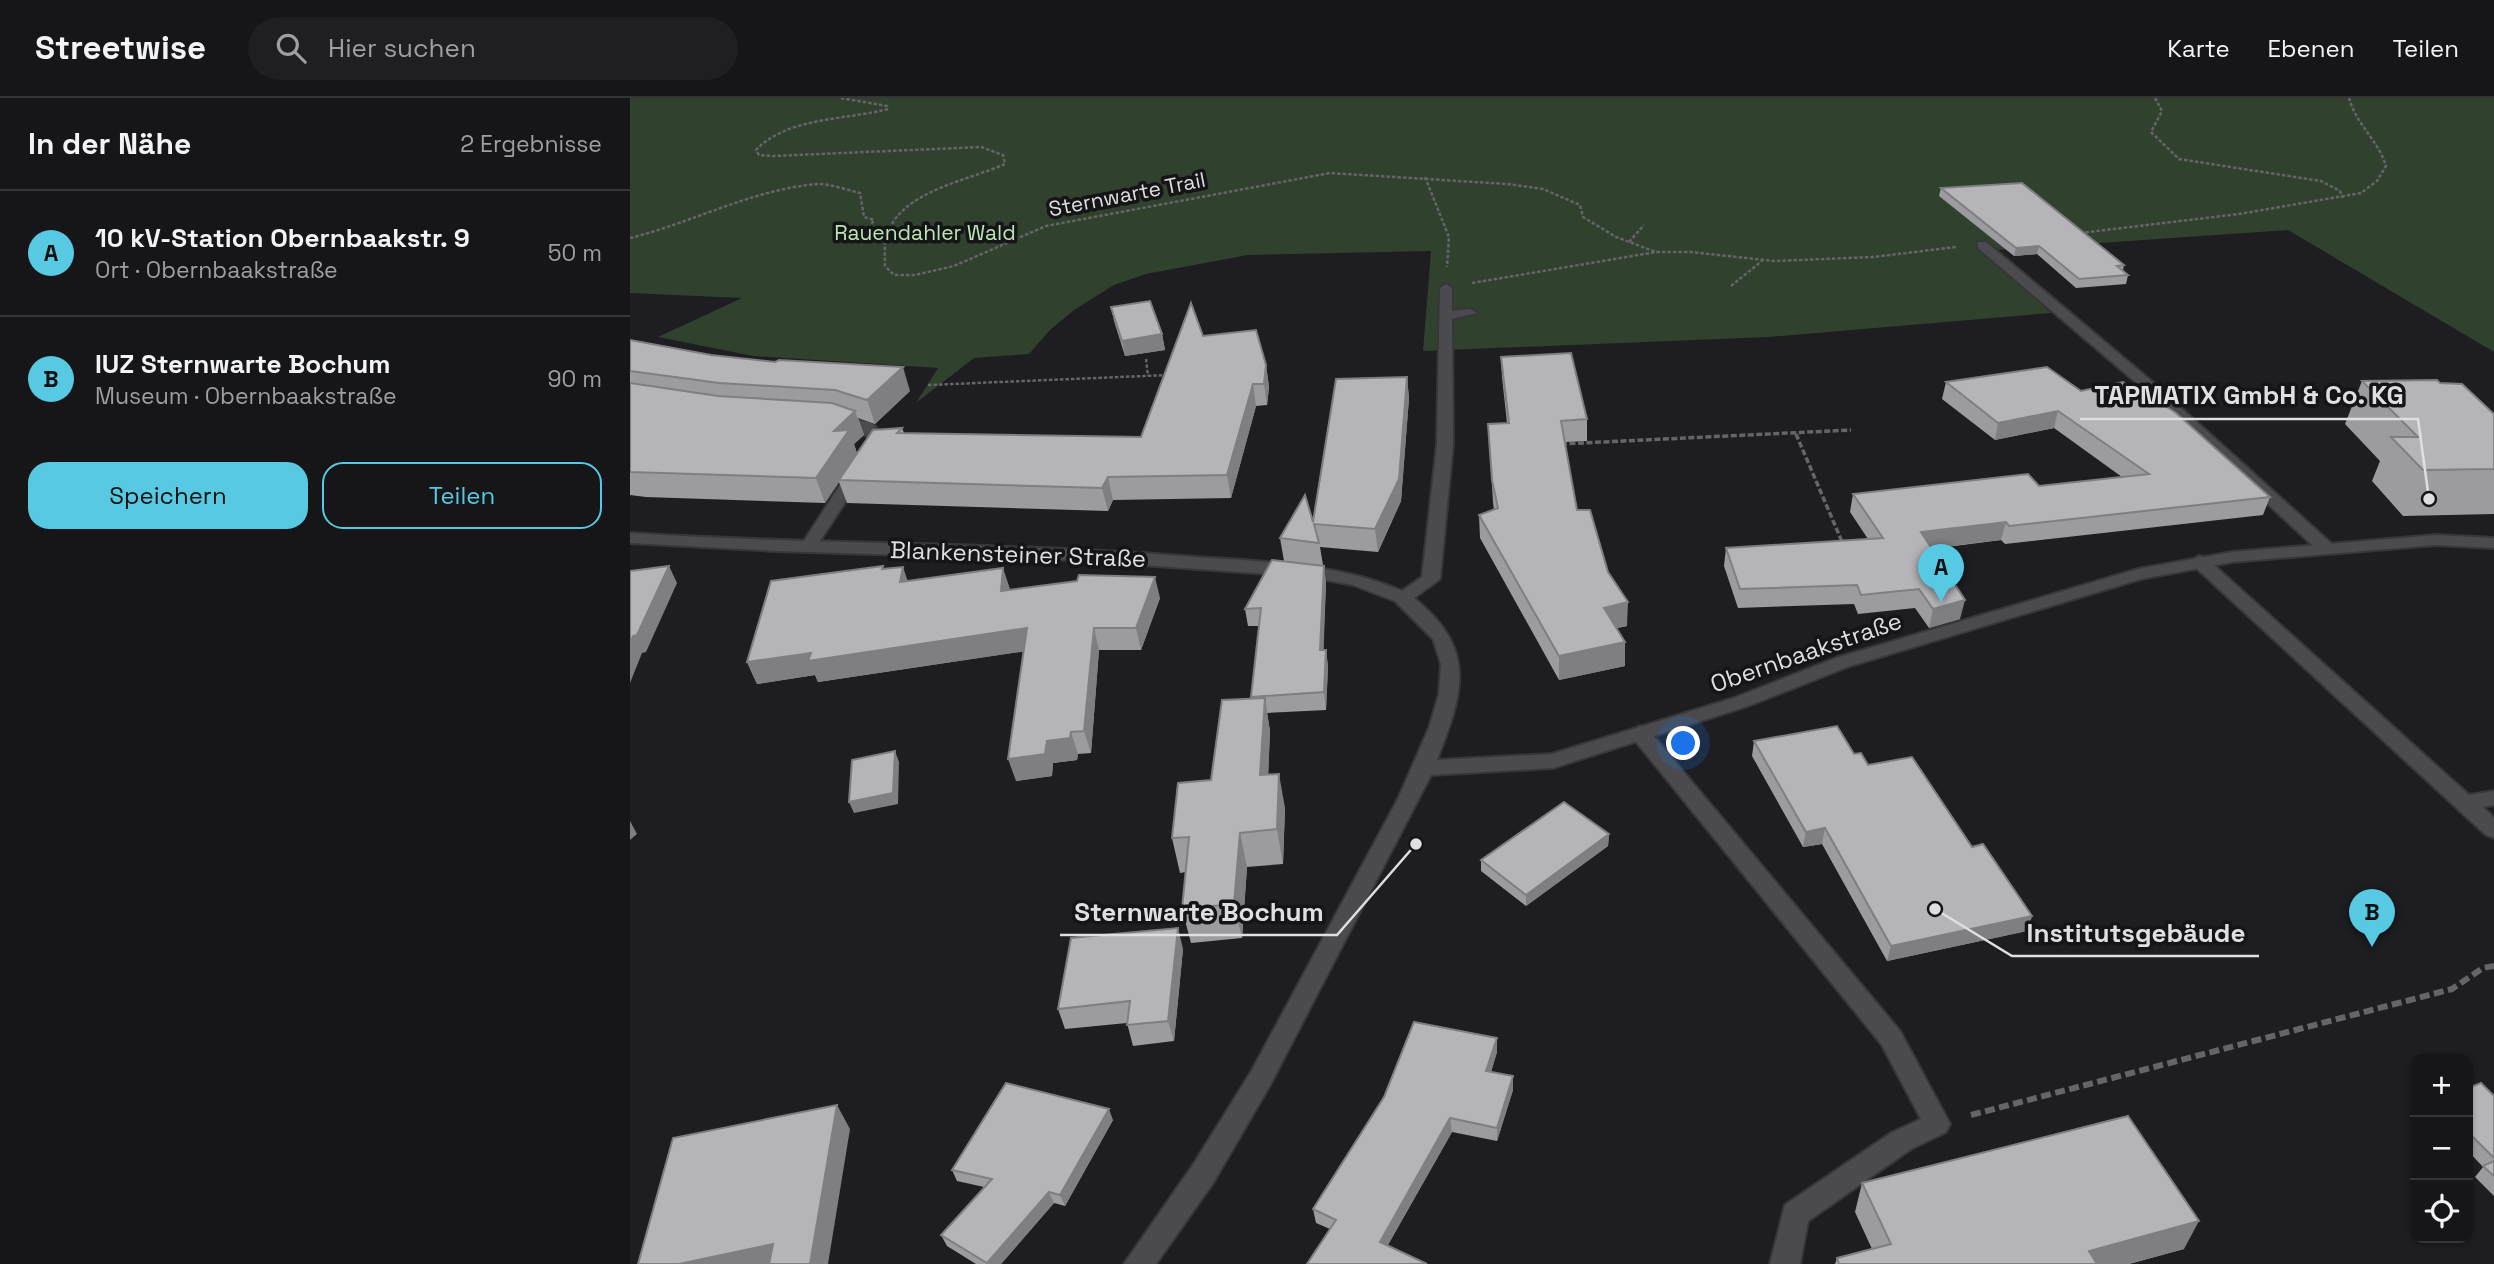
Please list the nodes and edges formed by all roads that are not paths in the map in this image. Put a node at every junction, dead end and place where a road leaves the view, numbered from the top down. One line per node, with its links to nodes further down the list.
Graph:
1 (1982, 245): 9 (street)
2 (1446, 288): 4 (street)
3 (1470, 313): 4 (street)
4 (1447, 316): 11 (street)
5 (817, 418): 8 (street)
6 (630, 538): 8 (street, Blankensteiner Straße)
7 (2494, 543): 9 (street, Obernbaakstraße)
8 (808, 547): 11 (street, Blankensteiner Straße)
9 (2327, 549): 10 (street, Obernbaakstraße)
10 (2199, 561): 12 (street, Obernbaakstraße); 15 (street)
11 (1403, 598): 13 (street, Blankensteiner Straße)
12 (1640, 733): 13 (street, Obernbaakstraße); 18 (street)
13 (1423, 768): 17 (street, Blankensteiner Straße)
14 (2494, 798): 15 (street)
15 (2466, 803): 16 (street)
16 (2494, 830)
17 (1139, 1264)
18 (1785, 1264)

